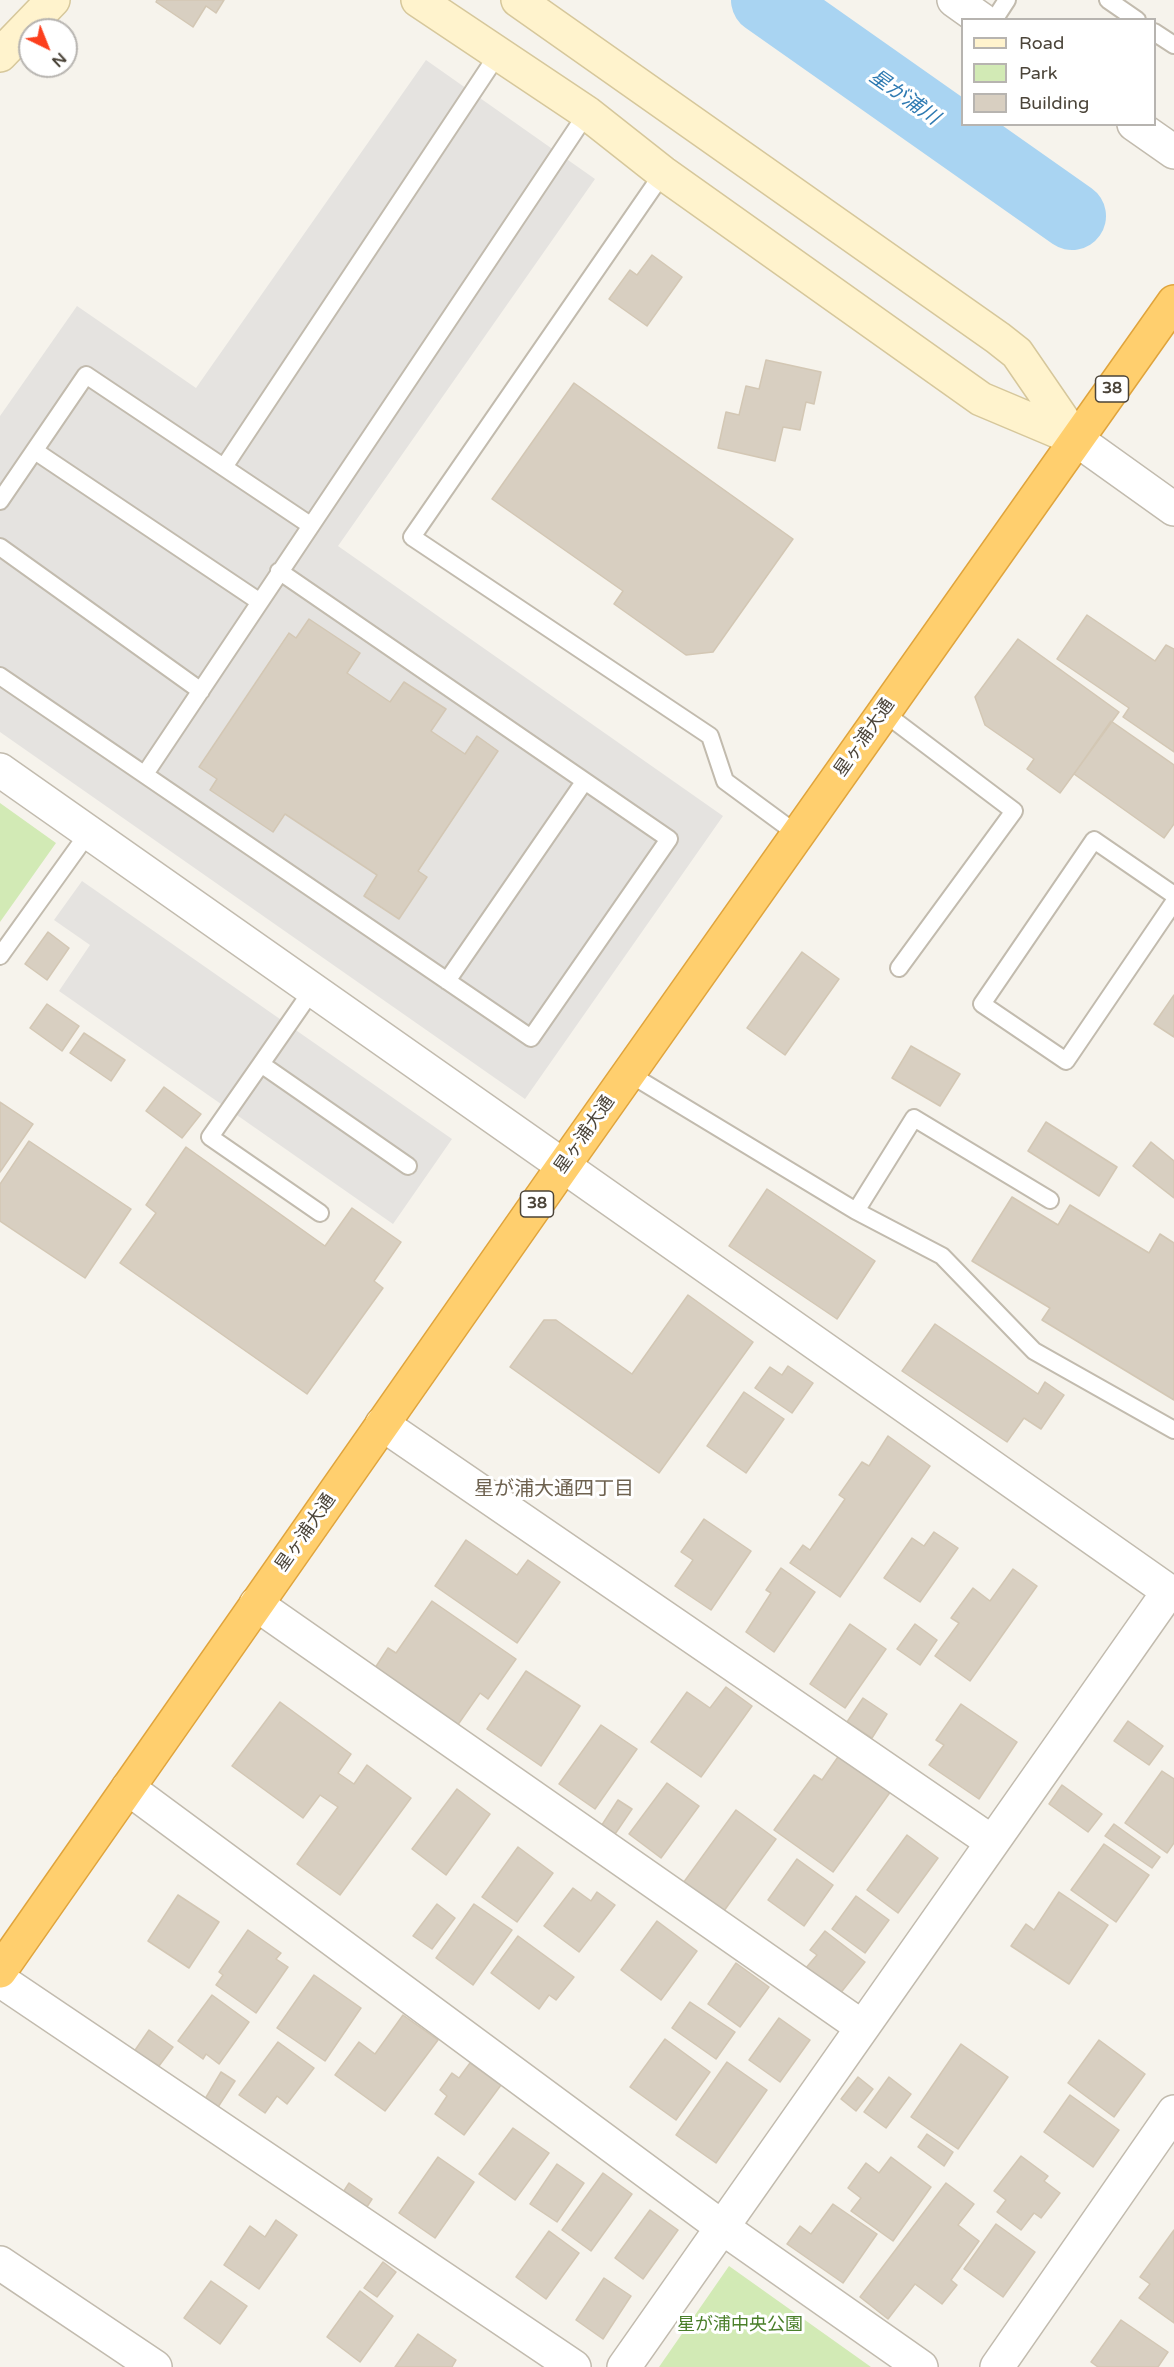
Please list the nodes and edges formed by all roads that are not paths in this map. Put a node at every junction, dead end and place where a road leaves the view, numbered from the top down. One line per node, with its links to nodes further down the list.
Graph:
1 (53, 0): 13 (street)
2 (417, 0): 12 (street)
3 (518, 0): 19 (street)
4 (954, 0): 7 (street)
5 (1007, 0): 8 (lane)
6 (1108, 0): 9 (lane)
7 (979, 18)
8 (995, 18)
9 (1134, 18)
10 (1156, 33): 11 (lane)
11 (1174, 45)
12 (498, 54): 14 (street); 21 (lane)
13 (0, 55)
14 (587, 113): 17 (street); 24 (lane)
15 (1137, 126): 16 (street)
16 (1174, 152)
17 (663, 172): 19 (street); 35 (lane)
18 (1174, 302): 19 (highway, 星ヶ浦大通 / 38)
19 (1076, 439): 23 (street); 30 (highway, 星ヶ浦大通 / 38)
20 (35, 451): 21 (lane); 22 (lane); 27 (lane)
21 (224, 467): 24 (lane)
22 (0, 501)
23 (1174, 509)
24 (310, 525): 26 (lane)
25 (0, 547): 29 (lane)
26 (279, 571): 27 (lane); 33 (lane)
27 (260, 602): 29 (lane)
28 (0, 676): 32 (lane)
29 (201, 691): 32 (lane)
30 (883, 712): 35 (highway, 星ヶ浦大通 / 38); 39 (lane)
31 (0, 770): 34 (street)
32 (145, 774): 40 (lane)
33 (584, 782): 40 (lane); 40 (lane)
34 (89, 832): 38 (lane); 41 (street)
35 (797, 834): 43 (highway, 星ヶ浦大通 / 38)
36 (1174, 895): 37 (lane)
37 (1174, 902)
38 (0, 956)
39 (899, 968)
40 (447, 981)
41 (313, 989): 42 (lane); 44 (street)
42 (261, 1064): 45 (lane); 48 (lane)
43 (628, 1073): 44 (highway, 星ヶ浦大通 / 38); 47 (lane)
44 (564, 1165): 49 (highway, 星ヶ浦大通 / 38); 51 (street)
45 (408, 1166)
46 (1050, 1200): 47 (lane)
47 (856, 1211): 50 (lane)
48 (320, 1213)
49 (382, 1424): 52 (highway, 星ヶ浦大通 / 38); 54 (street)
50 (1174, 1430)
51 (1172, 1593): 54 (street)
52 (256, 1604): 53 (highway, 星ヶ浦大通 / 38); 57 (street)
53 (128, 1788): 55 (highway, 星ヶ浦大通 / 38); 59 (street)
54 (992, 1842): 57 (street)
55 (0, 1971)
56 (0, 1980): 62 (street)
57 (862, 2027): 59 (street)
58 (1174, 2112): 65 (street)
59 (723, 2228): 63 (street); 64 (street)
60 (0, 2263): 61 (street)
61 (154, 2367)
62 (574, 2367)
63 (624, 2367)
64 (921, 2367)
65 (997, 2367)

